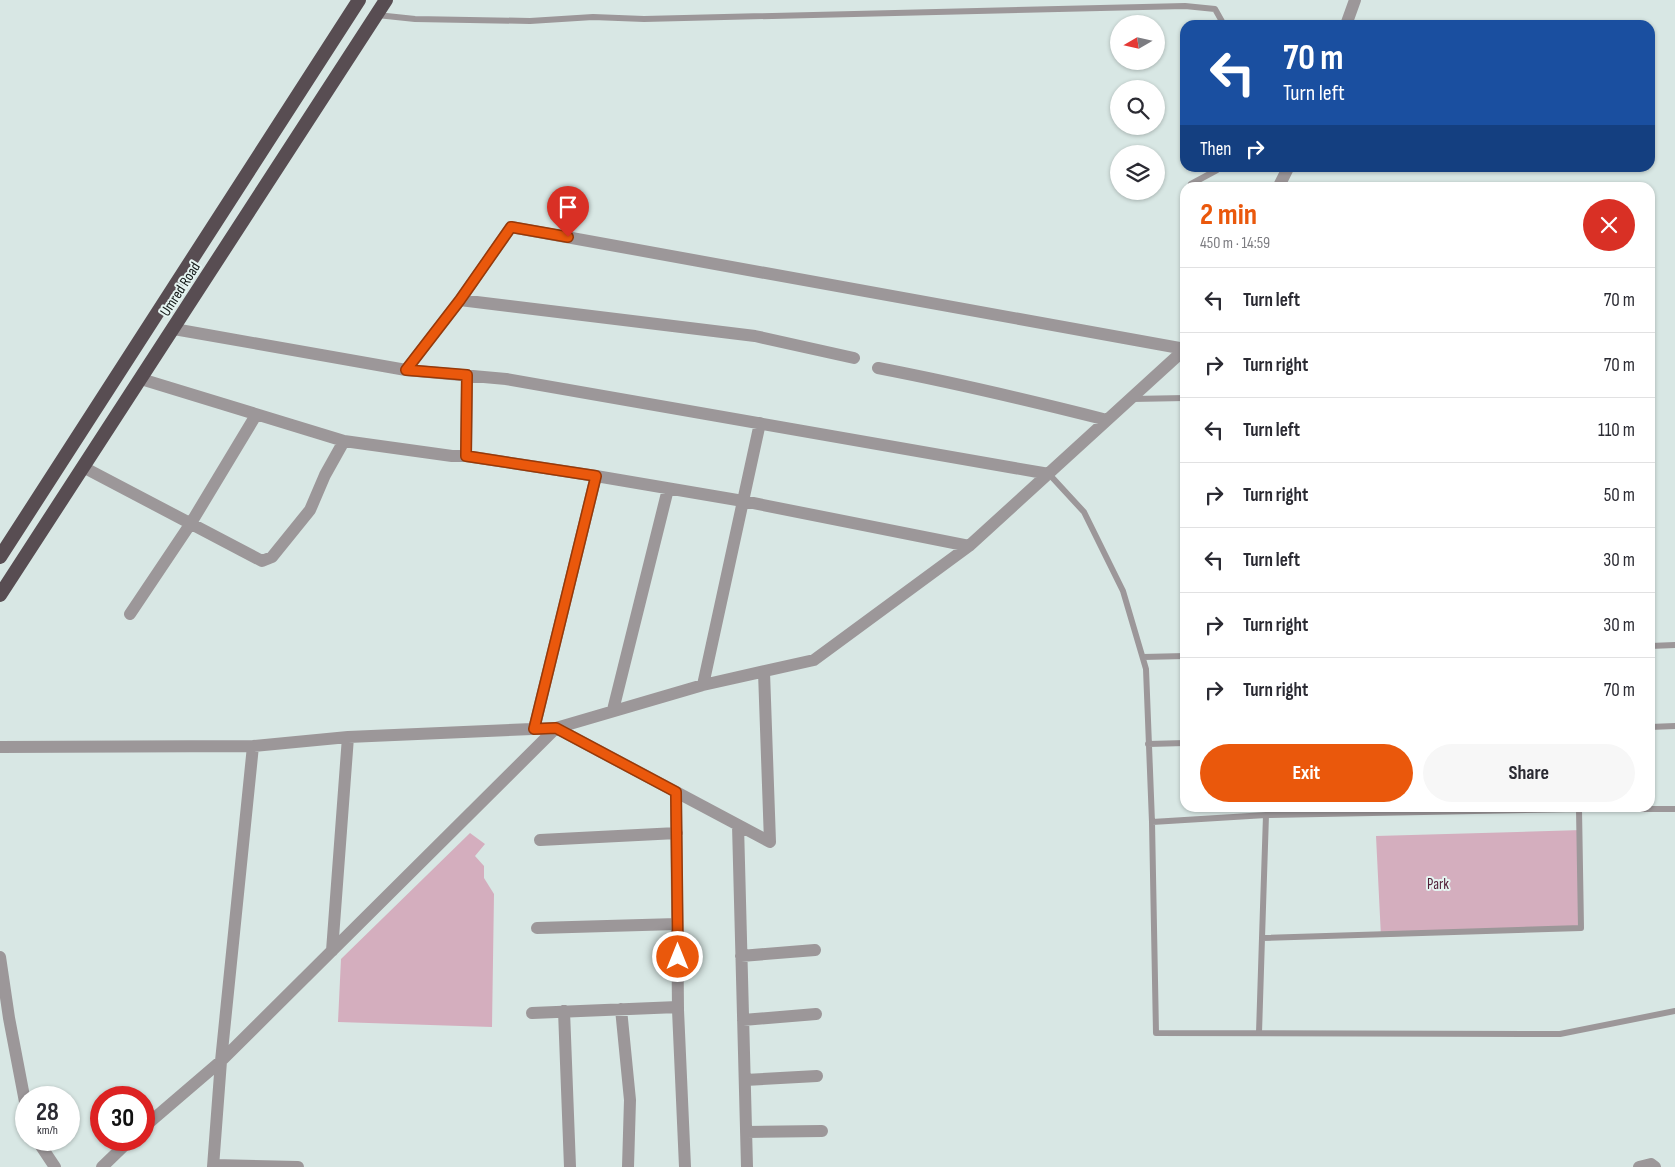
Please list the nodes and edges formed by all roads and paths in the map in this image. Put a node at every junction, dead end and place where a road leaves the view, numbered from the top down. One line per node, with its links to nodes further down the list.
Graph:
1 (359, 0): 32 (highway)
2 (386, 0): 4 (highway, Umred Road)
3 (1355, 0): 6 (street)
4 (376, 15): 5 (lane); 10 (highway, Umred Road)
5 (1221, 20)
6 (1348, 20)
7 (1213, 172): 8 (lane)
8 (1195, 182)
9 (460, 300): 11 (street); 13 (street); 15 (street)
10 (174, 329): 15 (street); 17 (highway, Umred Road)
11 (1180, 348)
12 (1180, 354): 19 (street)
13 (854, 358)
14 (878, 368): 21 (street)
15 (406, 370): 16 (street)
16 (467, 375): 22 (street); 24 (street)
17 (141, 379): 20 (street); 25 (highway, Umred Road)
18 (1180, 398): 19 (lane)
19 (1131, 399): 21 (street)
20 (256, 415): 23 (street); 30 (street)
21 (1108, 420): 26 (street)
22 (760, 423): 26 (street); 29 (street)
23 (344, 441): 24 (street); 30 (street)
24 (466, 456): 27 (street)
25 (83, 467): 30 (street); 33 (highway, Umred Road)
26 (1049, 474): 31 (street); 38 (lane)
27 (596, 476): 28 (street); 45 (street)
28 (668, 489): 29 (street); 41 (street)
29 (743, 501): 31 (street); 40 (street)
30 (191, 523): 34 (street)
31 (969, 546): 39 (street)
32 (0, 557)
33 (0, 595)
34 (130, 614)
35 (1675, 645): 36 (lane)
36 (1655, 646)
37 (1180, 656): 38 (lane)
38 (1143, 657): 48 (lane)
39 (764, 672): 40 (street); 58 (street)
40 (703, 685): 41 (street)
41 (613, 710): 44 (street)
42 (1675, 726): 43 (lane)
43 (1655, 727)
44 (556, 728): 45 (street); 51 (street); 65 (street)
45 (534, 729): 46 (street)
46 (348, 737): 49 (street); 65 (street)
47 (1180, 743): 48 (lane)
48 (1148, 744): 57 (lane)
49 (253, 746): 50 (street); 76 (street)
50 (0, 747)
51 (676, 792): 58 (street); 59 (street)
52 (1655, 809): 53 (lane)
53 (1675, 809)
54 (1423, 812): 56 (lane)
55 (1580, 812): 63 (lane)
56 (1266, 815): 57 (lane); 63 (lane)
57 (1152, 822): 75 (lane)
58 (738, 825): 66 (street)
59 (677, 833): 60 (street); 61 (street)
60 (540, 840)
61 (677, 924): 62 (street); 68 (street)
62 (537, 928)
63 (1262, 938): 75 (lane)
64 (814, 950): 66 (street)
65 (332, 951): 76 (street)
66 (741, 956): 74 (street)
67 (0, 957): 79 (street)
68 (678, 1007): 69 (street); 91 (street)
69 (621, 1009): 70 (street); 90 (street)
70 (564, 1011): 72 (street); 89 (street)
71 (1675, 1011): 75 (lane)
72 (532, 1013)
73 (816, 1014): 74 (street)
74 (743, 1020): 78 (street)
75 (1259, 1034)
76 (221, 1061): 80 (street); 85 (street)
77 (817, 1076): 78 (street)
78 (744, 1080): 82 (street)
79 (22, 1086)
80 (155, 1118)
81 (822, 1131): 82 (street)
82 (746, 1132): 92 (street)
83 (44, 1151): 86 (street)
84 (119, 1151): 87 (street)
85 (214, 1166): 88 (street)
86 (55, 1167)
87 (102, 1167)
88 (298, 1167)
89 (570, 1167)
90 (628, 1167)
91 (685, 1167)
92 (747, 1167)
93 (1639, 1167): 94 (street)
94 (1655, 1167)

